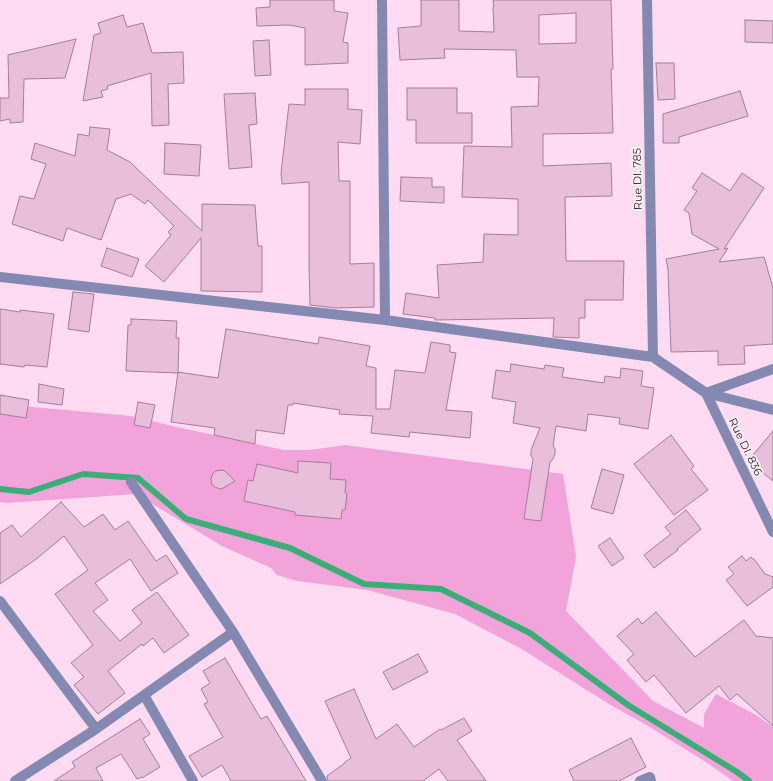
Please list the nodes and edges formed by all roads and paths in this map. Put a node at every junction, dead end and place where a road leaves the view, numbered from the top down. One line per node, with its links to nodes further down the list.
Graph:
1 (382, 0): 4 (street)
2 (647, 0): 5 (street, Rue DI. 785)
3 (0, 277): 4 (street)
4 (385, 320): 5 (street)
5 (653, 357): 7 (street)
6 (773, 369): 7 (street)
7 (706, 393): 8 (street); 10 (street, Rue DI. 836)
8 (773, 410)
9 (131, 482): 12 (street)
10 (773, 532)
11 (0, 601): 14 (street)
12 (232, 632): 13 (street); 18 (street)
13 (144, 695): 14 (street); 17 (street)
14 (96, 729): 16 (street)
15 (651, 779): 19 (street)
16 (15, 781)
17 (193, 781)
18 (322, 781)
19 (640, 781)

